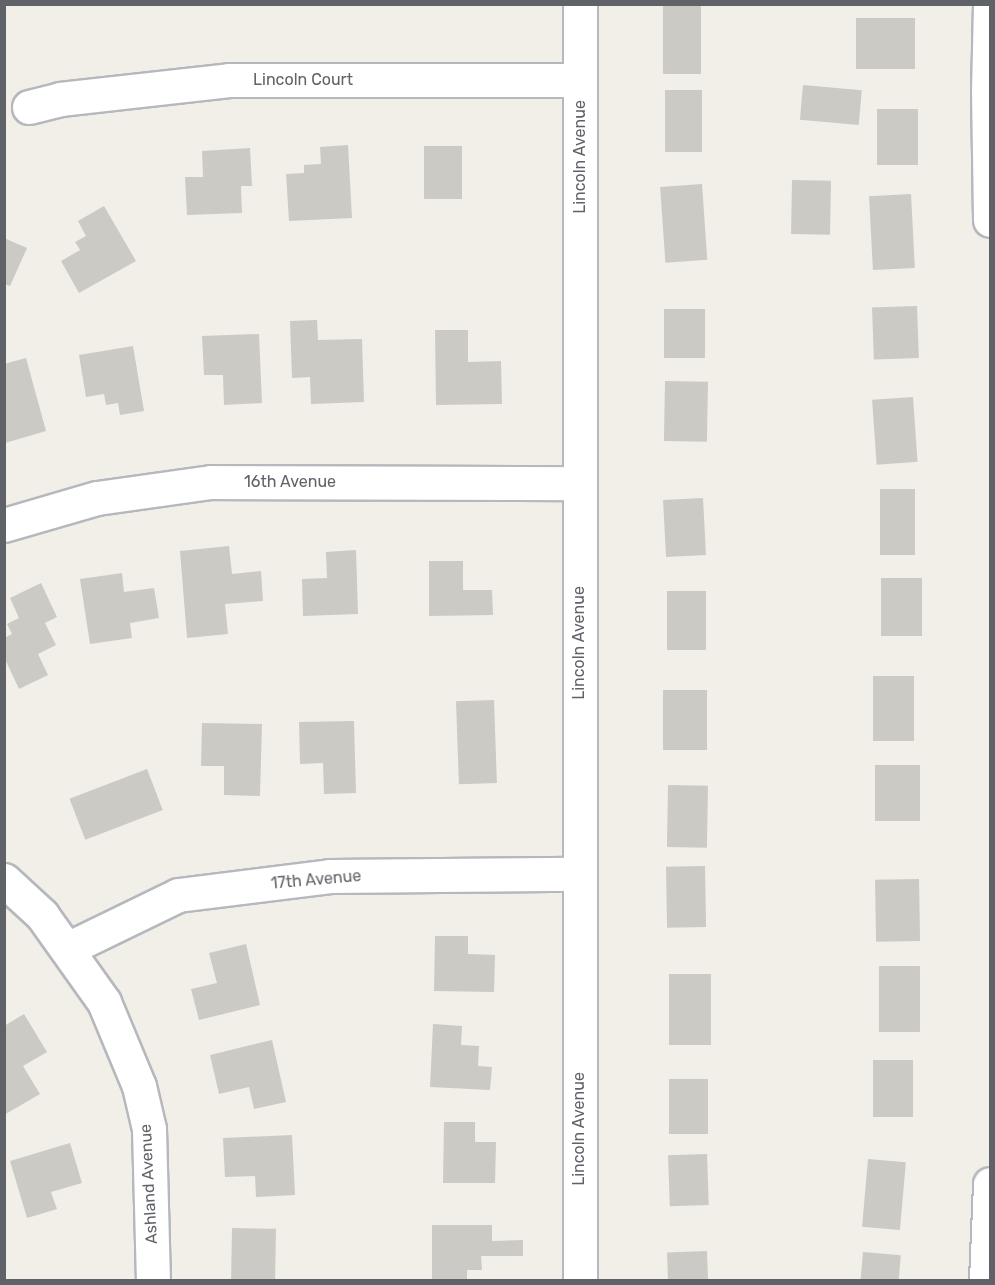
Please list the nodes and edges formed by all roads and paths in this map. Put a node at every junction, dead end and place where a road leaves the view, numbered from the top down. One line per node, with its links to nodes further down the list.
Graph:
1 (580, 4): 3 (street, Lincoln Avenue)
2 (990, 4): 5 (street)
3 (580, 80): 4 (street, Lincoln Court); 6 (street, Lincoln Avenue)
4 (29, 107)
5 (990, 220)
6 (580, 483): 7 (street, 16th Avenue); 8 (street, Lincoln Avenue)
7 (4, 525)
8 (578, 874): 10 (street, 17th Avenue); 13 (street, Lincoln Avenue)
9 (4, 880): 10 (street, Ashland Avenue)
10 (67, 950): 12 (street, Ashland Avenue)
11 (990, 1185): 14 (street)
12 (153, 1281)
13 (580, 1281)
14 (986, 1281)

